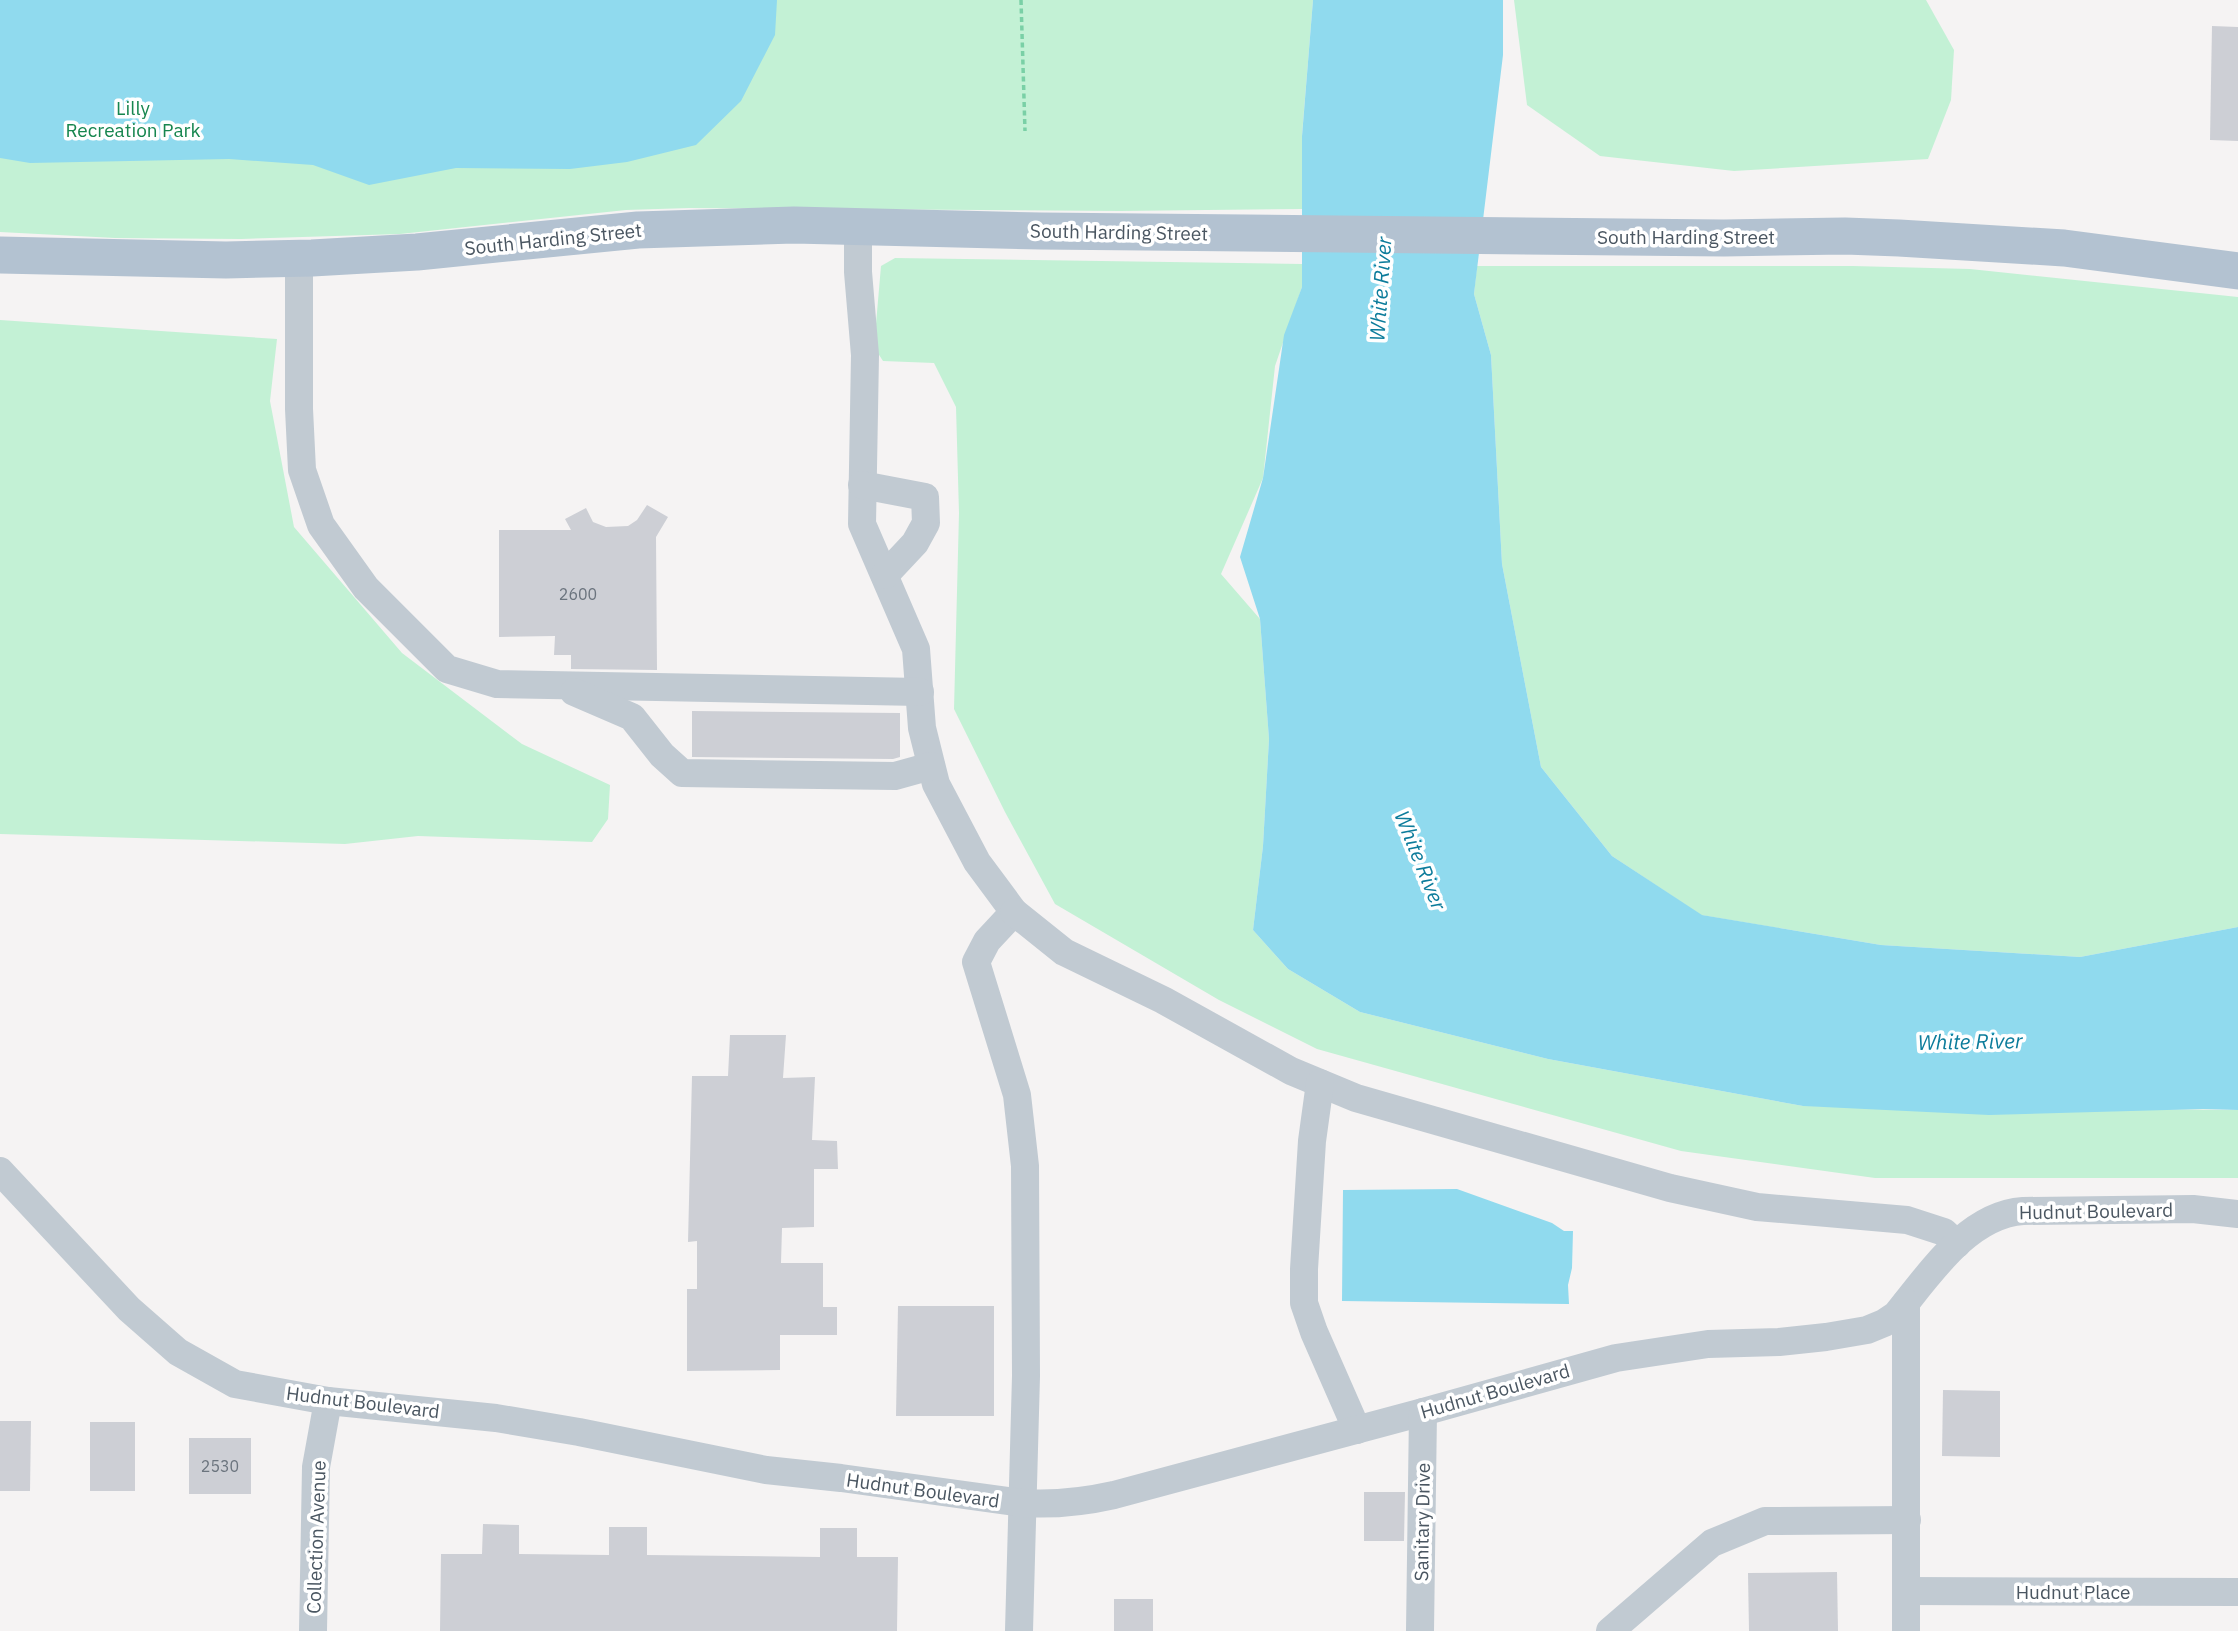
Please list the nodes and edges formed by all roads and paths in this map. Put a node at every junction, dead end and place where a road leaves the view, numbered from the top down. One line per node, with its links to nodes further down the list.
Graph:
1 (1021, 0): 2 (path)
2 (1026, 131)
3 (858, 226): 5 (main road, South Harding Street); 6 (main road, South Harding Street); 7 (street)
4 (0, 255): 5 (main road, South Harding Street)
5 (299, 258): 9 (street)
6 (2238, 271)
7 (862, 485): 8 (street); 8 (street)
8 (885, 575): 10 (street)
9 (560, 686): 10 (street); 11 (street)
10 (920, 692): 11 (street)
11 (931, 766): 12 (street)
12 (1014, 912): 13 (street); 21 (street)
13 (1320, 1083): 16 (street); 20 (street)
14 (0, 1171): 18 (street, Hudnut Boulevard)
15 (2238, 1214): 16 (street, Hudnut Boulevard)
16 (1957, 1244): 17 (street, Hudnut Boulevard)
17 (1906, 1303): 19 (street, Hudnut Boulevard); 22 (street)
18 (328, 1401): 21 (street, Hudnut Boulevard); 25 (street, Collection Avenue)
19 (1423, 1412): 20 (street, Hudnut Boulevard); 27 (street, Sanitary Drive)
20 (1357, 1430): 21 (street, Hudnut Boulevard)
21 (1021, 1503): 26 (street)
22 (1907, 1520): 23 (street); 28 (street)
23 (1907, 1591): 24 (street, Hudnut Place); 29 (street)
24 (2238, 1592)
25 (313, 1631)
26 (1019, 1631)
27 (1420, 1631)
28 (1610, 1631)
29 (1906, 1631)

